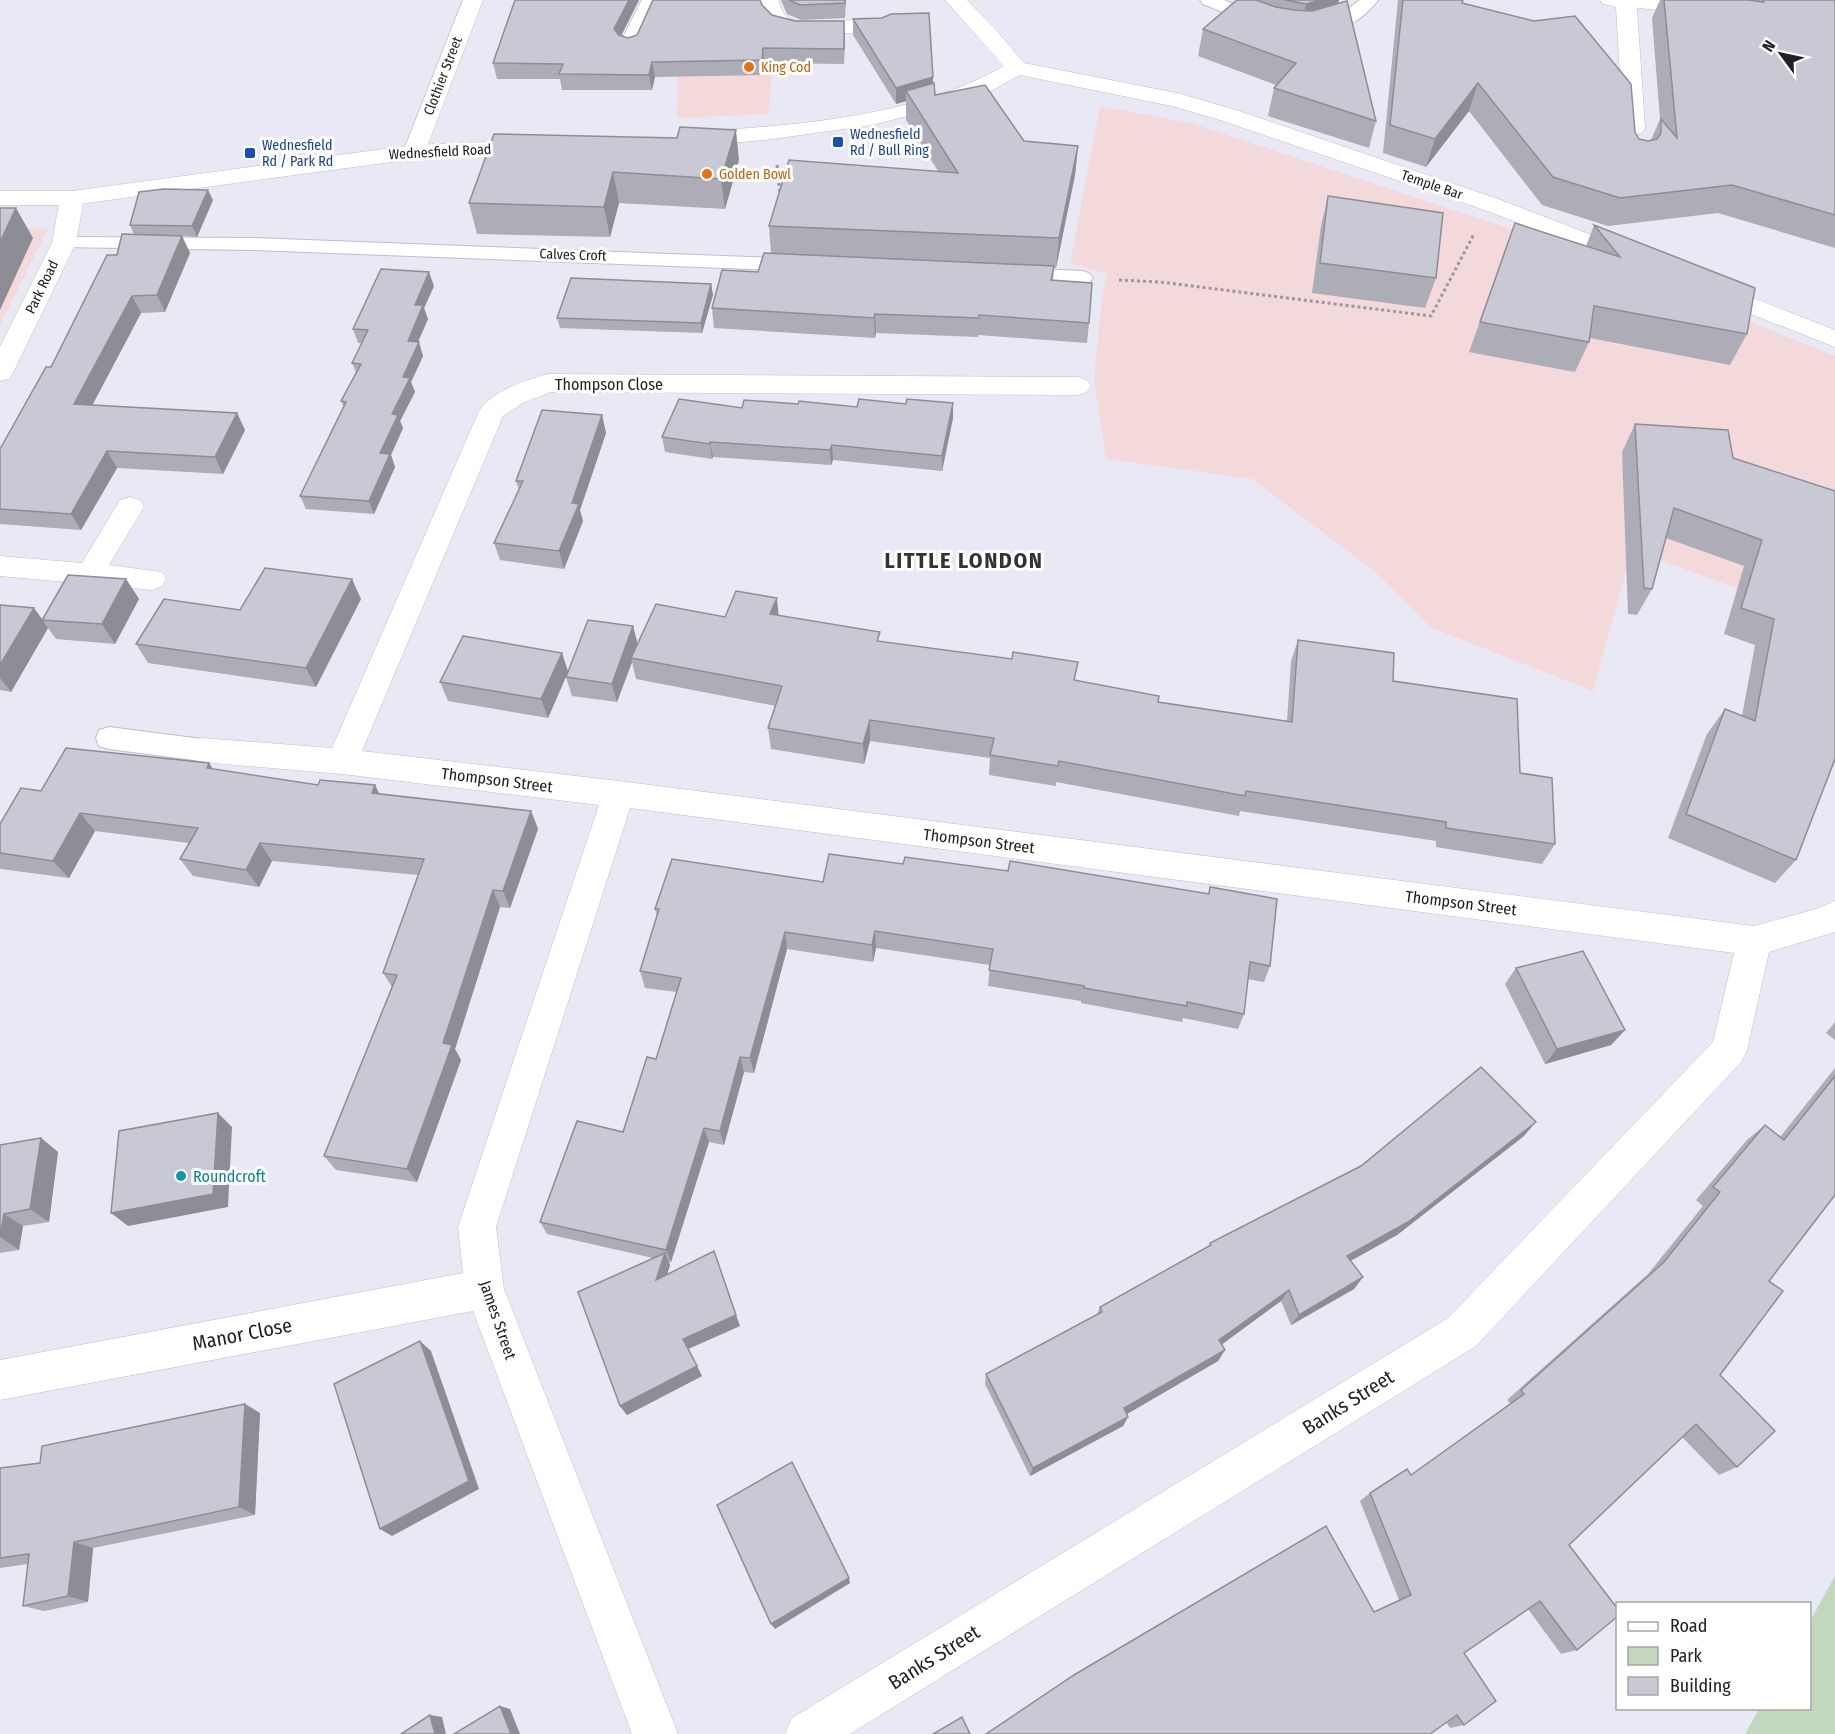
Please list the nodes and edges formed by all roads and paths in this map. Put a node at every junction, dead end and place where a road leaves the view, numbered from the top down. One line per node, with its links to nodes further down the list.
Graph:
1 (473, 0): 17 (street, Clothier Street)
2 (652, 0): 11 (street)
3 (769, 0): 10 (street)
4 (955, 0): 12 (street)
5 (1209, 0): 6 (lane)
6 (1369, 0)
7 (1618, 1): 8 (street); 16 (street)
8 (1690, 4): 9 (street)
9 (1725, 9)
10 (882, 25)
11 (630, 45)
12 (1017, 68): 13 (street); 20 (street, Temple Bar)
13 (772, 131): 14 (street); 22 (path)
14 (674, 140)
15 (557, 147): 17 (street, Wednesfield Road)
16 (1635, 149)
17 (414, 152): 19 (street, Wednesfield Road)
18 (0, 198): 19 (street, Wednesfield Road)
19 (72, 198): 21 (street, Park Road)
20 (1490, 204): 24 (street, Temple Bar); 26 (path)
21 (64, 243): 22 (lane, Calves Croft); 29 (street, Park Road)
22 (759, 263): 23 (lane, Calves Croft)
23 (819, 266)
24 (1652, 266)
25 (998, 274): 26 (lane)
26 (1082, 278)
27 (1684, 279): 28 (street)
28 (1835, 339)
29 (0, 373)
30 (1078, 386): 37 (street, Thompson Close)
31 (130, 507): 33 (street)
32 (0, 566): 33 (street)
33 (90, 573): 34 (street)
34 (152, 579)
35 (109, 738): 36 (lane)
36 (202, 750): 37 (street, Thompson Street)
37 (342, 761): 38 (street, Thompson Street)
38 (618, 794): 40 (street, Thompson Street); 41 (street, James Street)
39 (1835, 915): 40 (street)
40 (1754, 941): 44 (street, Banks Street)
41 (484, 1289): 42 (street, Manor Close); 43 (street, James Street)
42 (0, 1380)
43 (655, 1734)
44 (808, 1734)

